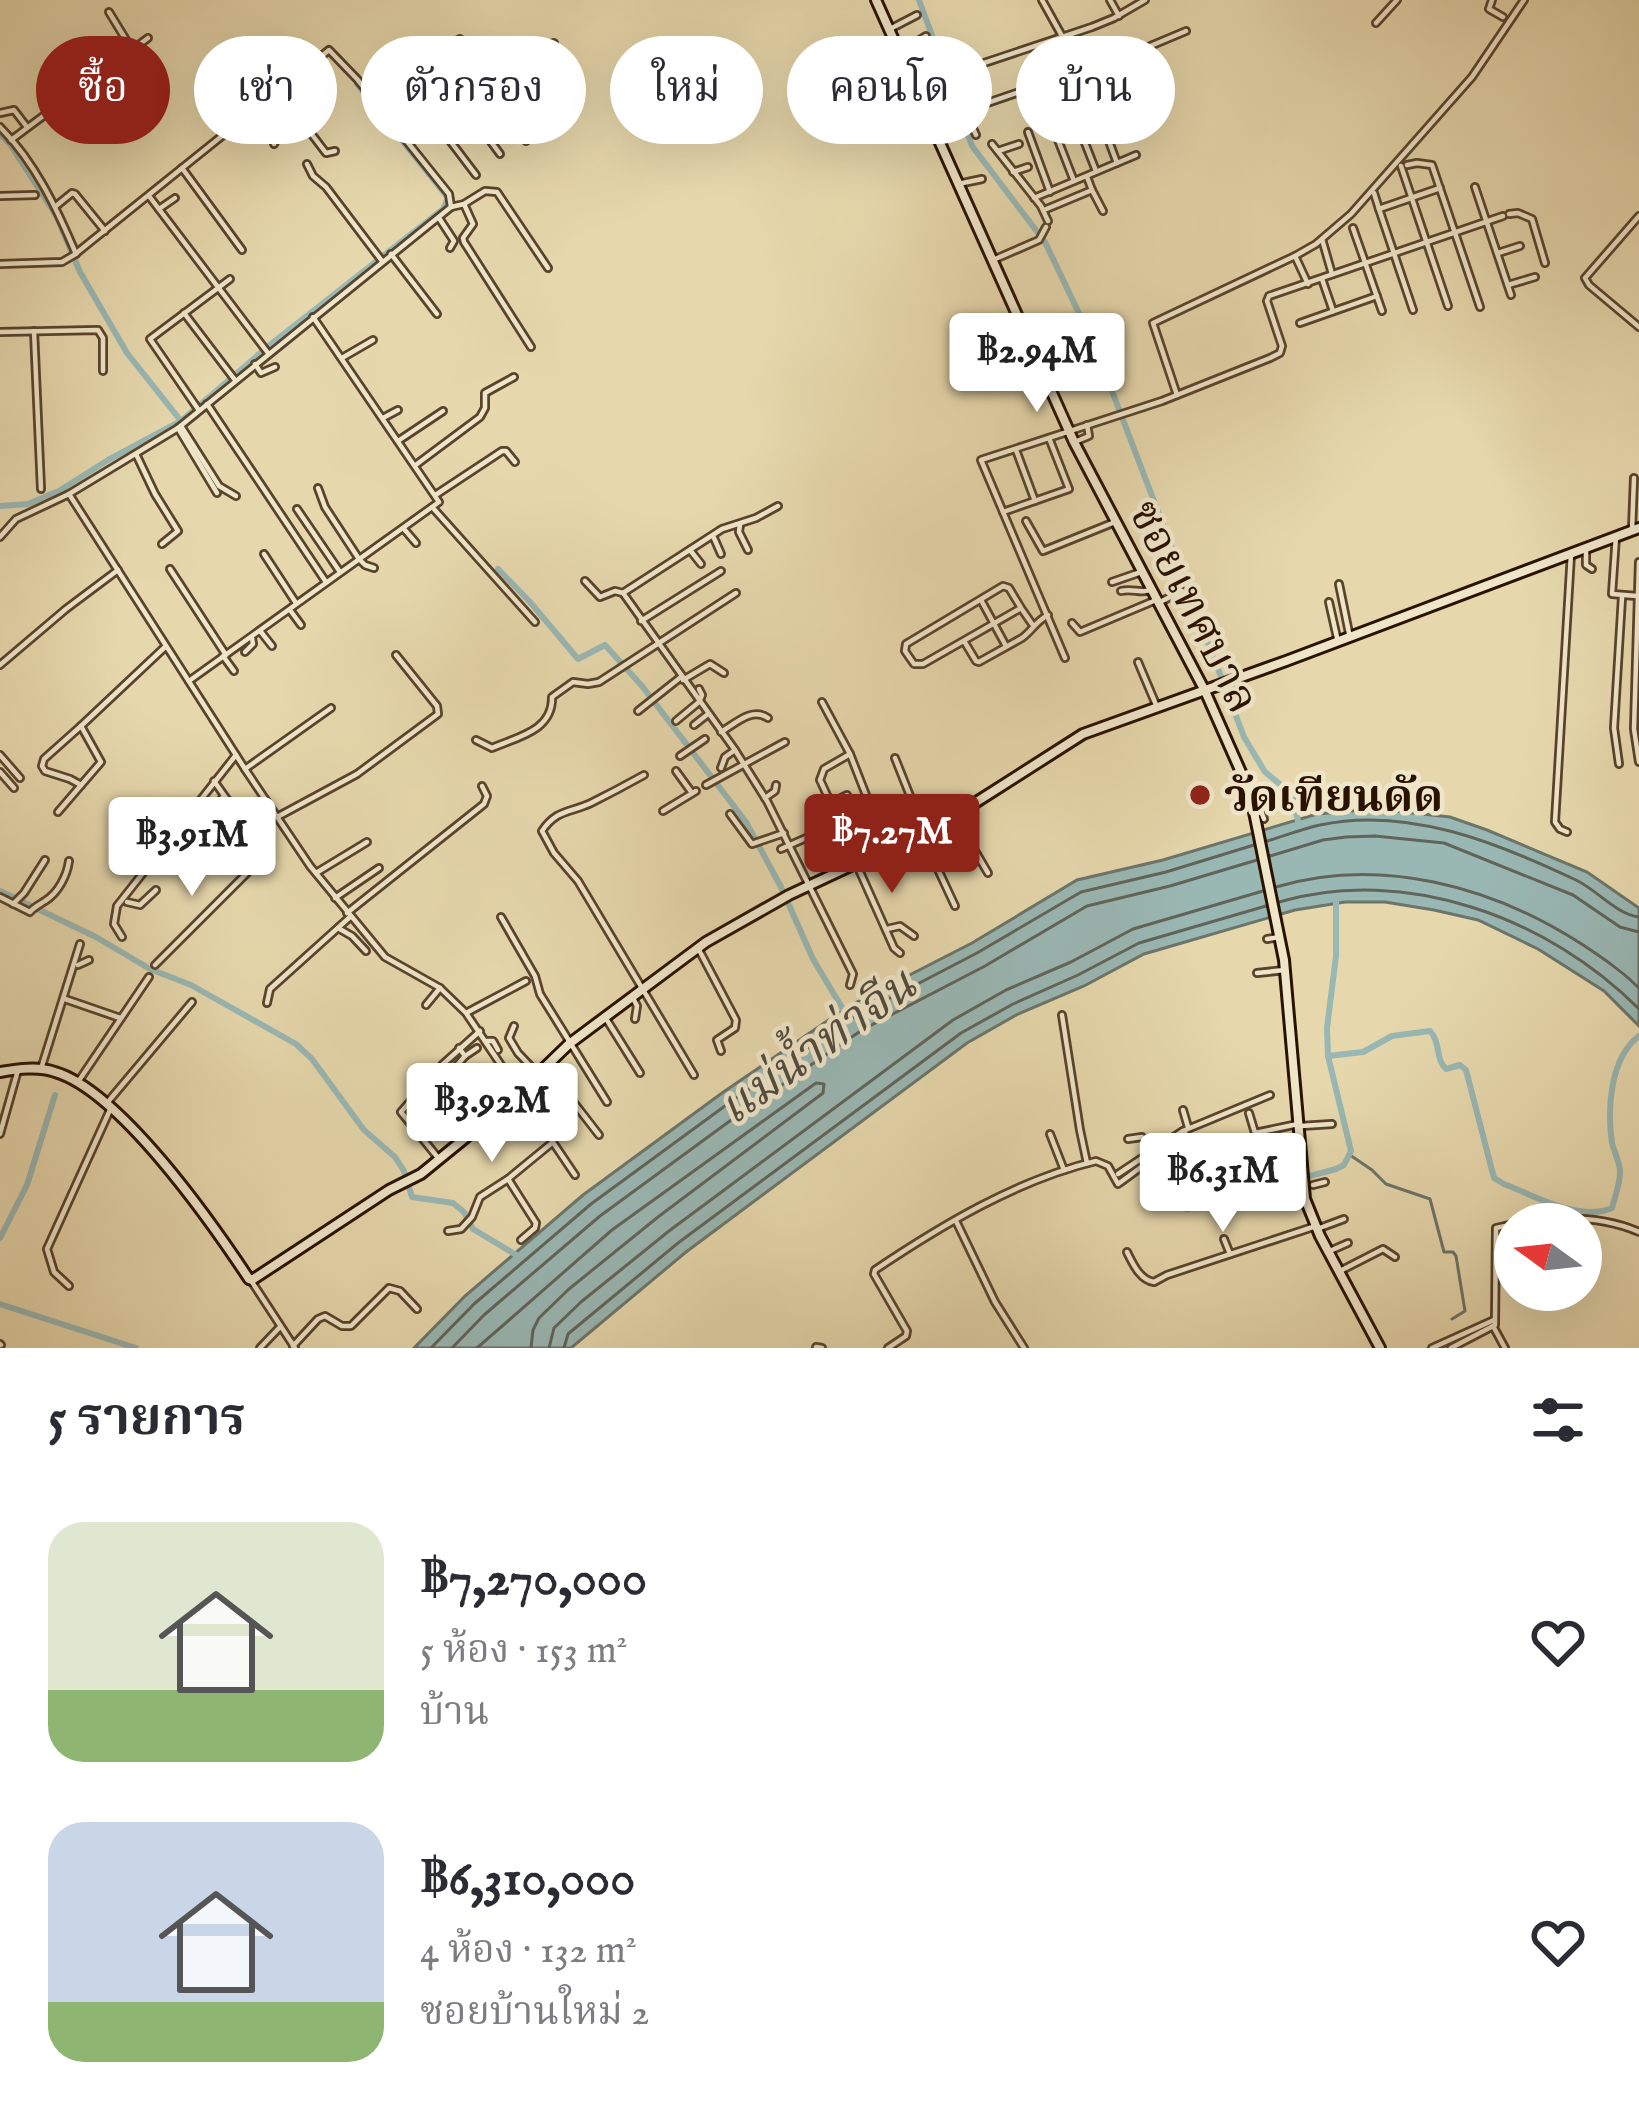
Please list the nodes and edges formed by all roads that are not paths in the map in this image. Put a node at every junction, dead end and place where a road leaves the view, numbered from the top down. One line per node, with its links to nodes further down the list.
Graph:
1 (876, 0): 13 (street, ซอยเทศบาล)
2 (1042, 0): 17 (street)
3 (1110, 0): 10 (street)
4 (1144, 0): 10 (street)
5 (1397, 0): 12 (street)
6 (1492, 0): 11 (street)
7 (1523, 0): 77 (street)
8 (109, 12): 15 (street)
9 (916, 15): 13 (street)
10 (1119, 16): 17 (street)
11 (1502, 17)
12 (1376, 23)
13 (890, 29): 16 (street, ซอยเทศบาล)
14 (1186, 31): 18 (street)
15 (124, 36)
16 (893, 36)
17 (1062, 36)
18 (1173, 36)
19 (337, 59): 20 (street)
20 (361, 85)
21 (0, 113): 24 (street)
22 (36, 120): 24 (street)
23 (0, 127): 25 (street)
24 (27, 127): 25 (street)
25 (11, 140): 65 (street)
26 (212, 144): 45 (street)
27 (319, 144): 38 (street)
28 (410, 144): 66 (street)
29 (452, 144): 48 (street)
30 (493, 144): 40 (street)
31 (941, 144): 52 (street, ซอยเทศบาล)
32 (992, 144): 39 (street)
33 (1019, 144): 39 (street)
34 (1032, 144): 56 (street)
35 (1060, 144): 51 (street)
36 (1085, 144): 47 (street)
37 (1110, 144): 42 (street)
38 (335, 151)
39 (998, 151): 46 (street)
40 (500, 154)
41 (1136, 155): 42 (street)
42 (1117, 163): 47 (street)
43 (307, 164): 87 (street)
44 (1028, 167): 46 (street)
45 (182, 168): 60 (street); 81 (street)
46 (1013, 172): 62 (street)
47 (1096, 172): 49 (street)
48 (476, 175)
49 (1086, 176): 51 (street); 55 (street)
50 (982, 179): 52 (street)
51 (1074, 181): 56 (street)
52 (958, 184): 88 (street, ซอยเทศบาล)
53 (1475, 187): 73 (street)
54 (1440, 188): 63 (street); 63 (street); 76 (street)
55 (1092, 190): 69 (street); 70 (street)
56 (1050, 192): 62 (street)
57 (1374, 194): 68 (street)
58 (35, 195): 59 (street)
59 (0, 196)
60 (149, 196): 67 (street); 75 (street)
61 (175, 198): 67 (street)
62 (1034, 198): 69 (street)
63 (1411, 198): 68 (street); 78 (street)
64 (464, 204): 66 (street); 92 (street); 115 (street)
65 (56, 206): 75 (street); 83 (street)
66 (451, 207): 72 (street)
67 (159, 209): 99 (street)
68 (1379, 209): 85 (street)
69 (1044, 210): 88 (street)
70 (1103, 211)
71 (1639, 216): 111 (street)
72 (438, 217): 80 (street); 84 (street)
73 (1487, 222): 76 (street); 82 (street); 89 (street)
74 (1353, 228): 91 (street)
75 (105, 231): 83 (street)
76 (1457, 232): 78 (street); 103 (street)
77 (1322, 239): 86 (street); 93 (street)
78 (1426, 243): 85 (street); 102 (street)
79 (1520, 246): 82 (street)
80 (450, 248)
81 (242, 250)
82 (1498, 253): 98 (street)
83 (75, 254): 90 (street)
84 (391, 254): 87 (street); 108 (street)
85 (1395, 254): 91 (street); 104 (street)
86 (1295, 256): 97 (street); 125 (street)
87 (380, 258): 109 (street)
88 (993, 260): 124 (street, ซอยเทศบาล)
89 (1545, 263)
90 (0, 264)
91 (1366, 264): 93 (street); 100 (street)
92 (548, 268)
93 (1333, 275): 96 (street)
94 (1534, 278): 98 (street)
95 (230, 279): 99 (street)
96 (1322, 279): 97 (street); 105 (street)
97 (1308, 284): 125 (street)
98 (1508, 285): 101 (street)
99 (218, 288): 107 (street); 116 (street)
100 (1377, 296): 105 (street); 106 (street)
101 (1511, 296)
102 (1448, 306)
103 (1480, 307)
104 (1413, 310)
105 (1333, 311): 110 (street)
106 (1382, 311)
107 (184, 313): 122 (street); 127 (street)
108 (437, 314)
109 (313, 317): 116 (street); 117 (street)
110 (1300, 323)
111 (1639, 327)
112 (34, 331): 113 (street); 120 (street); 143 (street)
113 (0, 332)
114 (373, 340): 117 (street)
115 (531, 347)
116 (268, 353): 118 (street)
117 (342, 358): 130 (street)
118 (255, 364): 119 (street); 122 (street)
119 (275, 367)
120 (103, 371)
121 (1085, 373): 124 (street)
122 (233, 376): 126 (street)
123 (514, 377): 140 (street)
124 (1049, 388): 133 (street, ซอยเทศบาล)
125 (1178, 395): 131 (street)
126 (206, 404): 127 (street); 179 (street)
127 (197, 407): 132 (street)
128 (398, 410): 130 (street)
129 (443, 411): 135 (street)
130 (383, 418): 135 (street)
131 (1087, 424): 133 (street); 136 (street)
132 (180, 427): 138 (street); 144 (street); 146 (street)
133 (1069, 431): 134 (street); 136 (street, ซอยเทศบาล)
134 (1049, 438): 137 (street); 147 (street)
135 (398, 441): 140 (street)
136 (1074, 442): 153 (street, ซอยเทศบาล)
137 (1016, 448): 147 (street); 151 (street)
138 (136, 454): 145 (street); 161 (street)
139 (515, 462): 148 (street)
140 (415, 465): 148 (street)
141 (1634, 478): 156 (street)
142 (318, 488): 168 (street)
143 (41, 489)
144 (217, 493)
145 (70, 494): 158 (street); 174 (street)
146 (236, 496)
147 (1035, 501): 151 (street)
148 (436, 502): 155 (street); 198 (street)
149 (778, 506): 154 (street)
150 (297, 509): 176 (street)
151 (1003, 512): 196 (street)
152 (1026, 521): 153 (street)
153 (1115, 523): 177 (street, ซอยเทศบาล)
154 (740, 524): 157 (street); 164 (street)
155 (403, 528): 160 (street); 168 (street)
156 (1636, 529): 159 (street)
157 (713, 535): 163 (street); 166 (street)
158 (0, 536)
159 (1616, 536): 162 (street); 187 (street)
160 (416, 543)
161 (162, 544)
162 (1586, 548): 167 (street); 173 (street)
163 (690, 550): 170 (street); 185 (street)
164 (748, 550)
165 (264, 554): 192 (street)
166 (721, 554)
167 (1571, 554): 206 (street); 273 (street)
168 (359, 560): 171 (street); 176 (street)
169 (1639, 562): 188 (street)
170 (700, 564)
171 (374, 568)
172 (170, 569): 214 (street)
173 (1592, 569)
174 (118, 570): 210 (street); 218 (street)
175 (721, 571): 197 (street)
176 (340, 572): 179 (street)
177 (1141, 572): 180 (street); 182 (street, ซอยเทศบาล)
178 (585, 581): 185 (street)
179 (326, 583): 192 (street)
180 (1112, 583)
181 (1339, 584): 206 (street)
182 (1150, 590): 183 (street); 190 (street, ซอยเทศบาล)
183 (1121, 591)
184 (1182, 591): 190 (street)
185 (623, 593): 197 (street)
186 (736, 593): 195 (street)
187 (1622, 596): 188 (street); 246 (street)
188 (1637, 596): 244 (street)
189 (981, 600): 193 (street); 199 (street); 207 (street)
190 (1157, 602): 201 (street); 224 (street, ซอยเทศบาล)
191 (1329, 602): 208 (street)
192 (296, 604): 194 (street)
193 (1021, 608): 199 (street); 202 (street)
194 (289, 609): 203 (street); 204 (street)
195 (707, 611): 200 (street); 209 (street)
196 (1048, 615): 202 (street); 216 (street)
197 (641, 621): 209 (street)
198 (536, 622)
199 (994, 622): 207 (street); 212 (street)
200 (713, 623)
201 (1072, 623)
202 (1032, 624): 212 (street)
203 (301, 625)
204 (260, 630): 205 (street); 211 (street)
205 (251, 637): 213 (street); 214 (street)
206 (1350, 638): 208 (street)
207 (964, 641): 212 (street)
208 (1338, 642): 224 (street)
209 (656, 643): 221 (street); 236 (street)
210 (166, 646): 222 (street); 234 (street)
211 (272, 646)
212 (1006, 646)
213 (245, 652)
214 (225, 655): 219 (street); 222 (street)
215 (396, 655): 270 (street)
216 (1065, 658)
217 (1138, 662): 227 (street)
218 (0, 665)
219 (233, 671)
220 (724, 673): 221 (street)
221 (682, 679): 225 (street); 229 (street)
222 (189, 681): 242 (street)
223 (699, 689): 225 (street)
224 (1205, 691): 227 (street); 255 (street, ซอยเทศบาล)
225 (700, 702): 230 (street); 232 (street)
226 (822, 702): 240 (street)
227 (1157, 707): 268 (street)
228 (332, 708): 248 (street)
229 (638, 711)
230 (708, 714): 233 (street); 235 (street)
231 (768, 718): 235 (street)
232 (676, 721)
233 (694, 725)
234 (81, 726): 256 (street); 256 (street)
235 (721, 730): 238 (street); 239 (street)
236 (476, 740)
237 (785, 742): 245 (street)
238 (735, 750): 245 (street); 247 (street)
239 (685, 753)
240 (850, 754): 263 (street); 282 (street)
241 (0, 755): 252 (street)
242 (236, 755): 248 (street); 253 (street)
243 (895, 758): 272 (street)
244 (1639, 762)
245 (745, 764): 254 (street); 262 (street)
246 (1619, 764)
247 (721, 767)
248 (244, 769): 270 (street)
249 (676, 771): 265 (street)
250 (0, 772): 259 (street)
251 (644, 776): 323 (street)
252 (20, 778)
253 (214, 781): 261 (street); 277 (street)
254 (710, 782)
255 (1245, 783): 271 (street); 304 (street, ซอยเทศบาล)
256 (81, 785): 266 (street)
257 (776, 785): 262 (street)
258 (482, 786): 298 (street)
259 (14, 788)
260 (847, 794): 263 (street)
261 (224, 797): 269 (street); 313 (street)
262 (766, 798): 274 (street)
263 (830, 800): 264 (street); 279 (street)
264 (814, 804)
265 (663, 811)
266 (58, 812)
267 (730, 814): 274 (street)
268 (954, 815): 272 (street); 290 (street)
269 (208, 816)
270 (277, 817): 289 (street)
271 (1264, 819)
272 (923, 831): 282 (street); 297 (street)
273 (1567, 832)
274 (784, 833): 280 (street)
275 (806, 838): 280 (street)
276 (865, 838): 279 (street)
277 (168, 840): 283 (street); 295 (street)
278 (367, 842): 289 (street)
279 (849, 844): 286 (street)
280 (790, 845): 281 (street); 291 (street)
281 (782, 849)
282 (886, 850): 286 (street); 288 (street)
283 (188, 859)
284 (45, 860): 296 (street)
285 (68, 862): 296 (street)
286 (857, 863): 291 (street); 301 (street)
287 (379, 868): 294 (street)
288 (897, 872)
289 (316, 873): 294 (street)
290 (988, 873)
291 (810, 885): 307 (street); 309 (street)
292 (156, 890): 295 (street)
293 (0, 897): 296 (street)
294 (335, 898): 298 (street)
295 (125, 900): 303 (street)
296 (16, 901)
297 (955, 906)
298 (348, 915): 300 (street); 322 (street)
299 (501, 917): 338 (street)
300 (338, 927): 308 (street); 327 (street)
301 (885, 930): 302 (street); 310 (street)
302 (914, 935)
303 (122, 937)
304 (1280, 937): 305 (street); 315 (street, ซอยเทศบาล)
305 (1267, 939)
306 (80, 944): 314 (street)
307 (698, 948): 323 (street); 342 (street)
308 (366, 951)
309 (843, 953): 312 (street); 316 (street)
310 (900, 953)
311 (89, 960): 314 (street)
312 (833, 962)
313 (155, 965)
314 (74, 970): 325 (street)
315 (1285, 970): 317 (street); 361 (street, ซอยเทศบาล)
316 (853, 974): 318 (street); 321 (street)
317 (1257, 974)
318 (862, 975)
319 (149, 977): 332 (street)
320 (526, 981): 329 (street)
321 (850, 986)
322 (440, 988): 328 (street); 329 (street)
323 (641, 989): 324 (street); 350 (street)
324 (632, 996): 331 (street); 333 (street)
325 (65, 999): 332 (street); 345 (street)
326 (192, 1002): 356 (street)
327 (267, 1003)
328 (426, 1005)
329 (466, 1013): 335 (street)
330 (1062, 1016): 374 (street)
331 (605, 1017): 338 (street); 349 (street)
332 (120, 1018): 351 (street)
333 (635, 1019)
334 (514, 1026): 347 (street)
335 (480, 1031): 337 (street); 339 (street)
336 (454, 1037): 339 (street)
337 (487, 1041): 341 (street); 353 (street)
338 (569, 1044): 347 (street); 355 (street)
339 (460, 1047): 343 (street); 373 (street)
340 (477, 1048): 343 (street)
341 (498, 1050)
342 (722, 1051)
343 (465, 1055): 346 (street)
344 (18, 1069): 345 (street); 348 (street); 359 (street)
345 (41, 1069): 351 (street)
346 (453, 1070)
347 (542, 1070): 353 (street); 365 (street)
348 (0, 1072)
349 (640, 1073)
350 (694, 1075)
351 (77, 1084): 356 (street)
352 (534, 1090): 353 (street)
353 (523, 1094): 368 (street); 373 (street)
354 (1270, 1095): 362 (street)
355 (607, 1102)
356 (108, 1106): 401 (street); 402 (street)
357 (1184, 1110): 362 (street)
358 (1249, 1113): 361 (street)
359 (2, 1124): 363 (street)
360 (1331, 1124): 361 (street)
361 (1299, 1125): 369 (street, ซอยเทศบาล)
362 (1185, 1129): 367 (street); 371 (street)
363 (0, 1134)
364 (1050, 1134): 376 (street)
365 (599, 1135)
366 (1128, 1139): 371 (street)
367 (1190, 1139): 374 (street); 375 (street)
368 (553, 1142): 378 (street); 381 (street)
369 (1300, 1144): 370 (street); 377 (street, ซอยเทศบาล)
370 (1282, 1145)
371 (1152, 1150): 379 (street)
372 (1250, 1158): 386 (street)
373 (439, 1160): 401 (street)
374 (1088, 1163): 376 (street)
375 (1207, 1169): 382 (street); 386 (street)
376 (1064, 1171): 389 (street)
377 (1302, 1172): 380 (street); 385 (street, ซอยเทศบาล)
378 (575, 1174)
379 (1118, 1174)
380 (1279, 1176)
381 (508, 1179): 391 (street); 394 (street)
382 (1179, 1181): 384 (street); 387 (street)
383 (1325, 1182): 385 (street)
384 (1169, 1185)
385 (1307, 1186): 386 (street); 390 (street, ซอยเทศบาล)
386 (1259, 1197)
387 (1181, 1204)
388 (1345, 1220): 390 (street)
389 (956, 1221): 408 (street); 409 (street)
390 (1317, 1228): 396 (street, ซอยเทศบาล); 398 (street)
391 (448, 1231)
392 (1639, 1232): 404 (street)
393 (1224, 1239): 398 (street)
394 (520, 1240)
395 (1348, 1243): 396 (street)
396 (1329, 1251): 400 (street, ซอยเทศบาล)
397 (1126, 1252): 398 (street)
398 (1230, 1254)
399 (1395, 1257): 400 (street)
400 (1340, 1271): 410 (street, ซอยเทศบาล)
401 (251, 1280): 405 (street)
402 (69, 1286)
403 (417, 1309): 406 (street)
404 (1492, 1323): 411 (street); 412 (street); 413 (street)
405 (280, 1327): 406 (street); 407 (street)
406 (294, 1347)
407 (260, 1348)
408 (888, 1348)
409 (1024, 1348)
410 (1380, 1348)
411 (1432, 1348)
412 (1452, 1348)
413 (1504, 1348)

